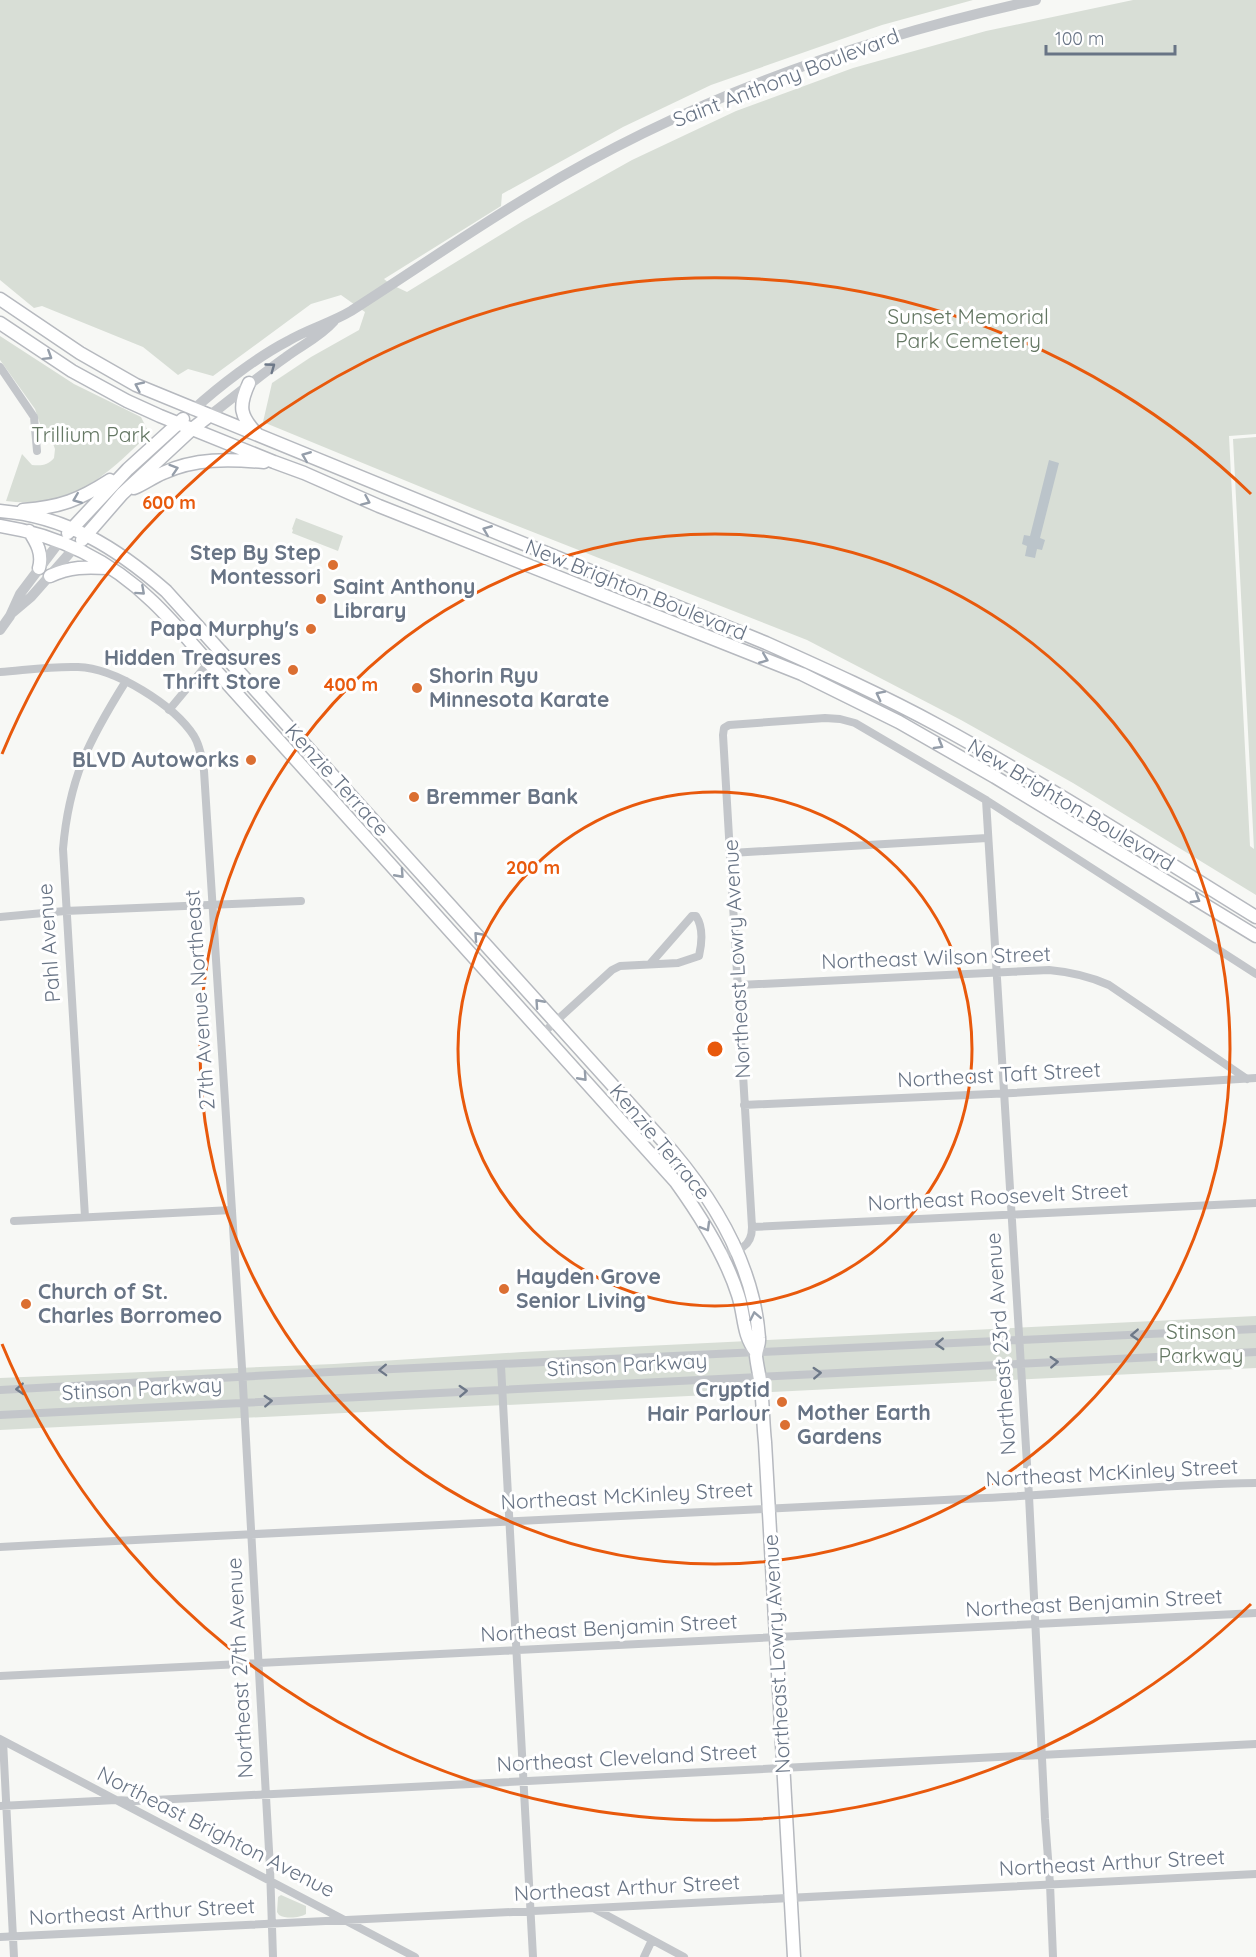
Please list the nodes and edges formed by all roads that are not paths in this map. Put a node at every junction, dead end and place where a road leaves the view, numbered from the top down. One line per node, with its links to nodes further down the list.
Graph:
1 (1036, 0): 3 (street, Saint Anthony Boulevard)
2 (0, 299): 7 (main road, New Brighton Boulevard, one-way to 2)
3 (334, 321): 6 (street, Saint Anthony Boulevard, one-way to 3); 7 (street, Saint Anthony Boulevard)
4 (0, 323): 9 (main road, New Brighton Boulevard, one-way to 9)
5 (0, 368): 12 (street)
6 (249, 383): 8 (street, Saint Anthony Boulevard); 11 (main road)
7 (193, 410): 8 (main road, New Brighton Boulevard); 9 (main road, Saint Anthony Boulevard)
8 (208, 416): 10 (main road, Saint Anthony Boulevard); 11 (main road, New Brighton Boulevard)
9 (178, 423): 10 (main road, New Brighton Boulevard); 14 (main road, Saint Anthony Boulevard)
10 (192, 429): 13 (main road, New Brighton Boulevard); 15 (main road, Saint Anthony Boulevard)
11 (260, 437): 37 (main road, New Brighton Boulevard, one-way to 11)
12 (37, 451)
13 (274, 462): 15 (main road, one-way to 13); 38 (main road, New Brighton Boulevard, one-way to 38)
14 (128, 469): 16 (main road, one-way to 16); 19 (main road, Saint Anthony Boulevard)
15 (122, 494): 19 (main road, Saint Anthony Boulevard)
16 (5, 511): 19 (main road, Kenzie Terrace)
17 (0, 526): 18 (main road, Kenzie Terrace)
18 (29, 531): 20 (main road, Kenzie Terrace); 22 (main road)
19 (79, 532): 20 (main road, Saint Anthony Boulevard); 24 (main road, Kenzie Terrace)
20 (67, 544): 21 (main road, Kenzie Terrace); 22 (street, Saint Anthony Boulevard)
21 (111, 568): 22 (main road); 25 (main road, Kenzie Terrace, one-way to 25)
22 (45, 572): 23 (street, Saint Anthony Boulevard)
23 (0, 630)
24 (219, 650): 25 (street); 43 (main road, Kenzie Terrace, one-way to 24)
25 (209, 663): 28 (street); 44 (main road, Kenzie Terrace, one-way to 44)
26 (0, 672): 27 (street, 27th Avenue Northeast)
27 (126, 681): 28 (street, 27th Avenue Northeast); 35 (street, Pahl Avenue)
28 (170, 710): 34 (street, 27th Avenue Northeast)
29 (724, 728): 30 (street, New Brighton Boulevard); 32 (street, Northeast Lowry Avenue)
30 (986, 800): 31 (street, Northeast 23rd Avenue); 41 (street, New Brighton Boulevard)
31 (987, 838): 32 (street); 40 (street, Northeast 23rd Avenue)
32 (731, 853): 42 (street, Northeast Lowry Avenue)
33 (301, 901): 34 (street)
34 (212, 906): 35 (street); 49 (street, 27th Avenue Northeast)
35 (65, 911): 36 (street); 51 (street, Pahl Avenue)
36 (0, 917)
37 (1256, 917)
38 (1256, 936)
39 (650, 964): 39 (street); 43 (street)
40 (996, 972): 42 (street, Northeast Wilson Street); 45 (street, Northeast Wilson Street); 46 (street, Northeast 23rd Avenue)
41 (1256, 974)
42 (739, 985): 47 (street, Northeast Lowry Avenue)
43 (556, 1022): 44 (street); 54 (main road, Kenzie Terrace)
44 (543, 1033): 55 (main road, Kenzie Terrace, one-way to 55)
45 (1252, 1079): 46 (street, Northeast Taft Street)
46 (1004, 1093): 47 (street, Northeast Taft Street); 50 (street, Northeast 23rd Avenue)
47 (744, 1105): 53 (street, Northeast Lowry Avenue)
48 (1256, 1203): 50 (street, Northeast Roosevelt Street)
49 (232, 1210): 51 (street); 63 (street, 27th Avenue Northeast)
50 (1011, 1215): 53 (street, Northeast Roosevelt Street); 57 (street, Northeast 23rd Avenue)
51 (85, 1217): 52 (street)
52 (14, 1221)
53 (752, 1227): 54 (street)
54 (736, 1251): 55 (street); 58 (main road, Kenzie Terrace, one-way to 54)
55 (720, 1254): 58 (main road, Kenzie Terrace)
56 (1256, 1329): 57 (street, Stinson Parkway, one-way to 57)
57 (1019, 1340): 58 (street, Stinson Parkway, one-way to 58); 60 (street, Northeast 23rd Avenue)
58 (756, 1352): 61 (street, Stinson Parkway); 62 (main road, Northeast Lowry Avenue)
59 (1256, 1352): 60 (street, Stinson Parkway, one-way to 59)
60 (1021, 1363): 62 (street, Stinson Parkway, one-way to 60); 69 (street, Northeast 23rd Avenue)
61 (501, 1366): 63 (street, Stinson Parkway, one-way to 63); 64 (street)
62 (759, 1376): 64 (street, Stinson Parkway); 70 (main road, Northeast Lowry Avenue)
63 (242, 1377): 65 (street, Stinson Parkway, one-way to 65); 66 (street, Northeast 27th Avenue)
64 (502, 1389): 66 (street, Stinson Parkway, one-way to 64); 71 (street)
65 (0, 1390)
66 (244, 1402): 67 (street, Stinson Parkway); 72 (street, Northeast 27th Avenue)
67 (0, 1415)
68 (1256, 1483): 69 (street, Northeast McKinley Street)
69 (1029, 1496): 70 (street, Northeast McKinley Street); 75 (street, Northeast 23rd Avenue)
70 (769, 1507): 71 (street, Northeast McKinley Street); 76 (main road, Northeast Lowry Avenue)
71 (509, 1520): 72 (street, Northeast McKinley Street); 77 (street)
72 (251, 1533): 73 (street, Northeast McKinley Street); 78 (street, Northeast 27th Avenue)
73 (0, 1546)
74 (1256, 1613): 75 (street, Northeast Benjamin Street)
75 (1035, 1625): 76 (street, Northeast Benjamin Street); 82 (street, Northeast 23rd Avenue)
76 (776, 1637): 77 (street, Northeast Benjamin Street); 83 (main road, Northeast Lowry Avenue)
77 (517, 1651): 78 (street, Northeast Benjamin Street); 84 (street)
78 (257, 1663): 79 (street, Northeast Benjamin Street); 85 (street, Northeast 27th Avenue)
79 (0, 1677)
80 (2, 1740): 86 (street, Northeast Brighton Avenue); 87 (street)
81 (1256, 1744): 82 (street, Northeast Cleveland Street)
82 (1042, 1755): 83 (street, Northeast Cleveland Street); 90 (street, Northeast 23rd Avenue)
83 (783, 1768): 84 (street, Northeast Cleveland Street); 91 (main road, Northeast Lowry Avenue)
84 (524, 1781): 85 (street, Northeast Cleveland Street); 93 (street)
85 (265, 1794): 86 (street, Northeast Cleveland Street); 89 (street, Northeast 27th Avenue)
86 (116, 1800): 87 (street, Northeast Cleveland Street); 89 (street, Northeast Brighton Avenue)
87 (3, 1806): 96 (street)
88 (1256, 1874): 90 (street, Northeast Arthur Street)
89 (270, 1880): 94 (street, Northeast Brighton Avenue); 95 (street, Northeast 27th Avenue)
90 (1050, 1884): 91 (street, Northeast Arthur Street); 106 (street, Northeast 23rd Avenue)
91 (790, 1898): 92 (street, Northeast Arthur Street); 105 (main road, Northeast Lowry Avenue)
92 (594, 1908): 93 (street, Northeast Arthur Street); 98 (street)
93 (531, 1911): 94 (street, Northeast Arthur Street); 102 (street)
94 (347, 1920): 95 (street, Northeast Arthur Street); 101 (street, Northeast Brighton Avenue)
95 (271, 1924): 96 (street, Northeast Arthur Street); 100 (street, Northeast 27th Avenue)
96 (13, 1936): 97 (street, Northeast Arthur Street); 99 (street)
97 (0, 1937)
98 (652, 1940): 103 (street); 104 (street)
99 (14, 1957)
100 (273, 1957)
101 (415, 1957)
102 (533, 1957)
103 (644, 1957)
104 (684, 1957)
105 (794, 1957)
106 (1053, 1957)

